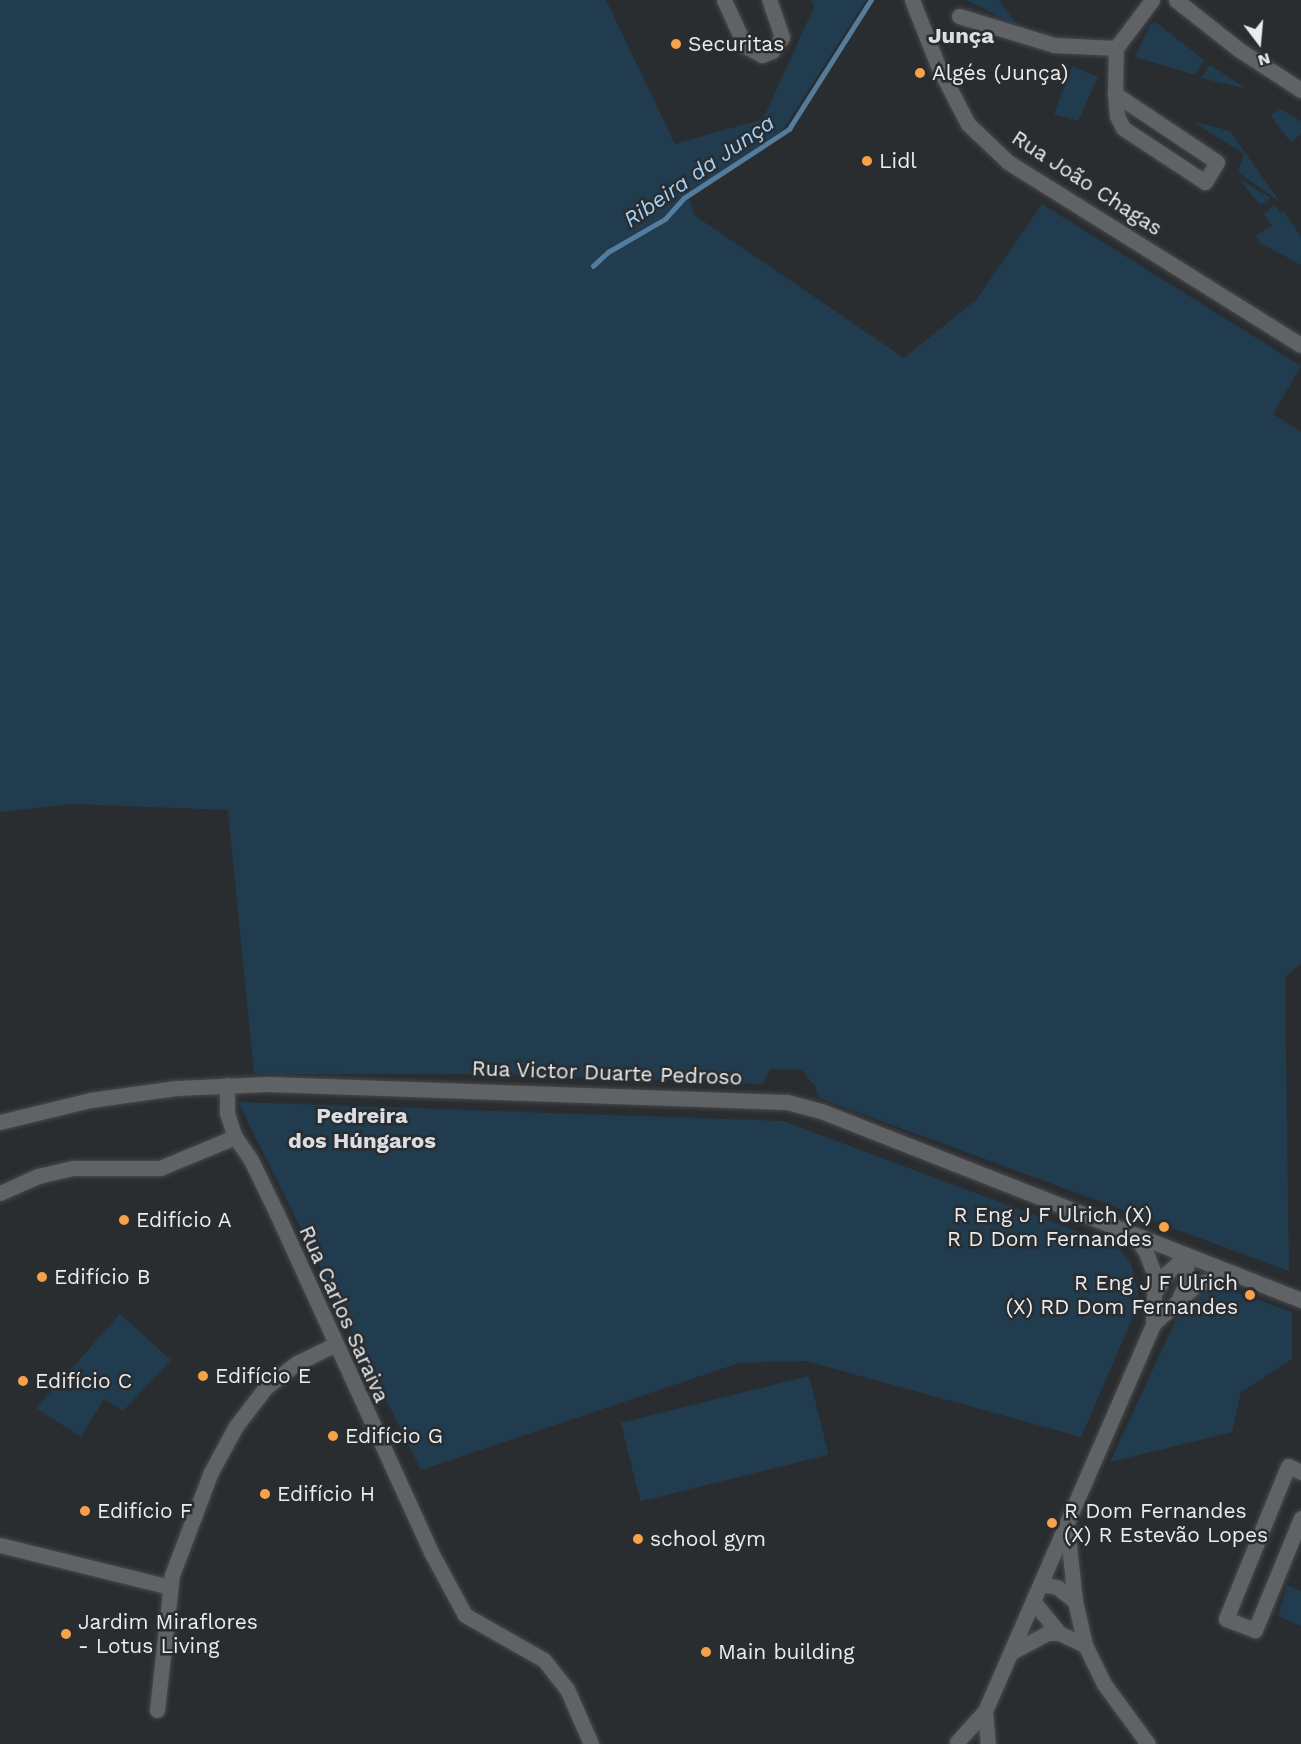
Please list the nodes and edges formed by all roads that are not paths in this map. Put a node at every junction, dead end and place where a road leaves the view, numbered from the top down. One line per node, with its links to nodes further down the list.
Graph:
1 (724, 0): 2 (street)
2 (769, 0)
3 (1152, 0): 7 (street)
4 (1176, 0): 8 (street)
5 (916, 2): 10 (street, Rua João Chagas)
6 (959, 16): 7 (street)
7 (1116, 48): 9 (street)
8 (1301, 90)
9 (1115, 94): 9 (street)
10 (1301, 345)
11 (227, 1085): 12 (street, Rua Victor Duarte Pedroso); 13 (street, Rua Carlos Saraiva); 15 (street, Rua Victor Duarte Pedroso)
12 (0, 1122)
13 (235, 1137): 14 (street); 22 (street, Rua Carlos Saraiva)
14 (0, 1193)
15 (1131, 1232): 16 (street, Rua Victor Duarte Pedroso); 18 (street)
16 (1187, 1255): 17 (street, Rua Victor Duarte Pedroso); 18 (street); 19 (street)
17 (1236, 1274): 19 (street); 20 (street, Rua Victor Duarte Pedroso)
18 (1157, 1289): 21 (street)
19 (1180, 1296): 21 (street)
20 (1301, 1300)
21 (1154, 1324): 25 (street)
22 (334, 1345): 28 (street); 37 (street, Rua Carlos Saraiva)
23 (1301, 1472): 24 (street)
24 (1301, 1518)
25 (1067, 1525): 27 (street); 29 (street)
26 (0, 1545): 28 (street)
27 (1041, 1584): 29 (street); 30 (street)
28 (170, 1587): 34 (street)
29 (1075, 1600): 32 (street)
30 (1034, 1601): 31 (street); 33 (street)
31 (1059, 1633): 32 (street); 33 (street)
32 (1085, 1645): 40 (street)
33 (1011, 1653): 35 (street)
34 (157, 1710)
35 (986, 1711): 36 (street); 39 (street)
36 (955, 1743): 38 (street)
37 (591, 1744)
38 (983, 1744)
39 (988, 1744)
40 (1148, 1744)

